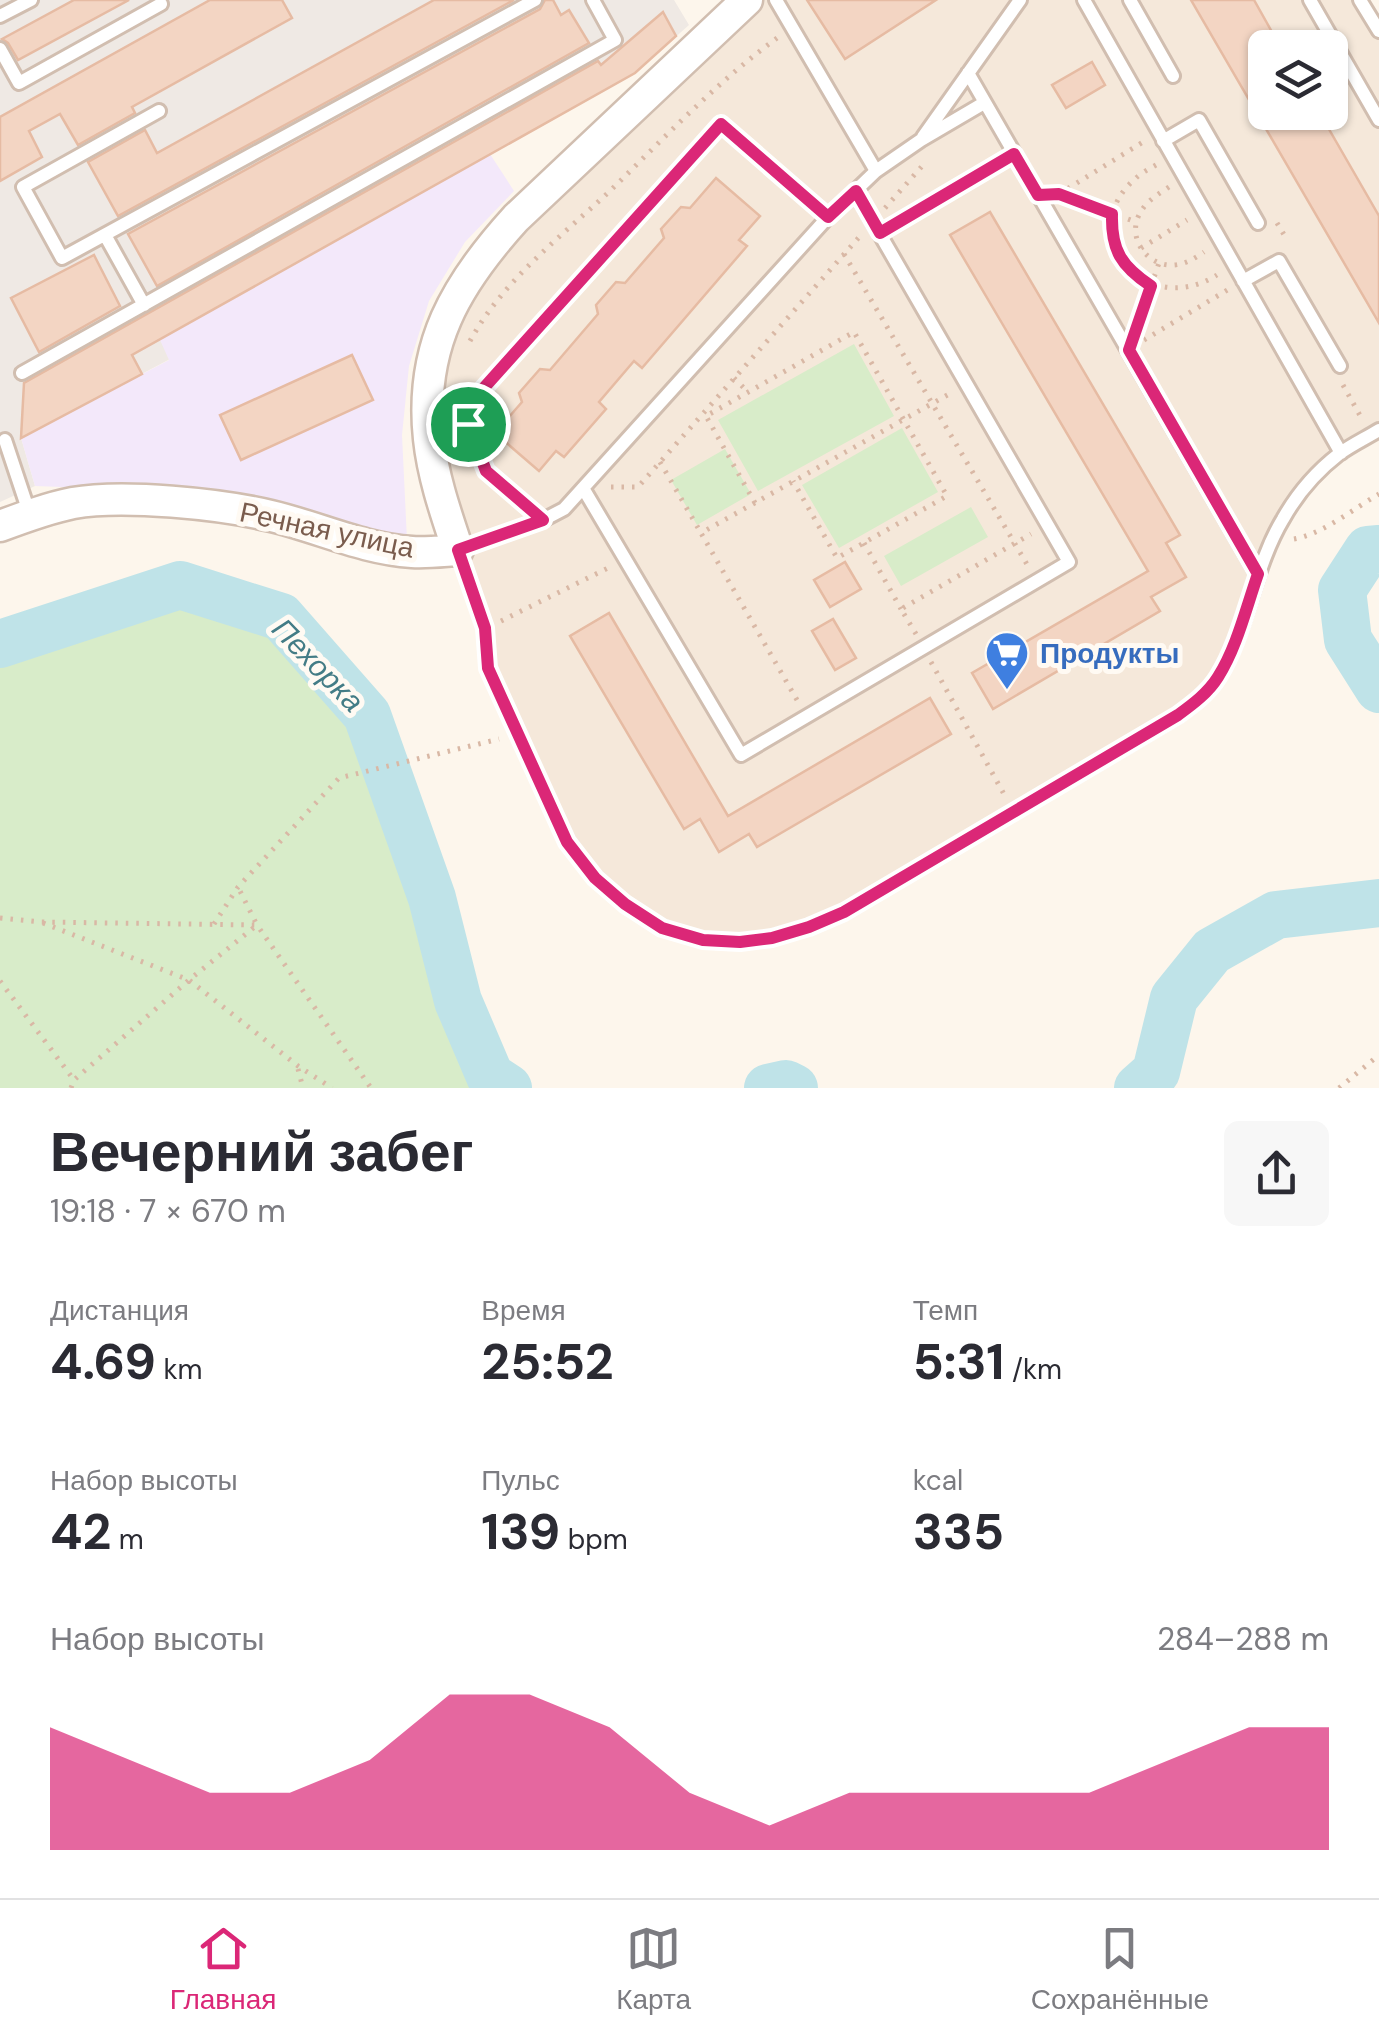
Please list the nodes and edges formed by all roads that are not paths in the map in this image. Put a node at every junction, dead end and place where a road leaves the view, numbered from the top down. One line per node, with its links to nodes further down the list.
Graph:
1 (30, 0): 12 (lane)
2 (535, 0): 26 (lane)
3 (593, 0): 28 (lane)
4 (748, 0): 37 (street, Речная улица)
5 (776, 0): 22 (lane)
6 (1020, 0): 15 (lane)
7 (1084, 0): 20 (lane)
8 (1130, 0): 16 (lane)
9 (1310, 0): 19 (lane)
10 (1360, 0): 13 (lane)
11 (161, 4): 14 (lane)
12 (0, 16)
13 (1379, 31)
14 (0, 49)
15 (968, 73): 17 (lane); 21 (lane)
16 (1174, 76)
17 (984, 103): 21 (lane); 38 (lane)
18 (159, 111): 26 (lane)
19 (1379, 120)
20 (1160, 137): 25 (lane); 27 (lane)
21 (921, 140): 22 (lane)
22 (876, 171): 23 (lane)
23 (856, 191): 24 (lane); 34 (lane)
24 (828, 217): 34 (lane); 34 (lane)
25 (1258, 222)
26 (105, 235): 28 (lane)
27 (1243, 281): 29 (lane); 33 (lane)
28 (144, 305): 30 (lane)
29 (1340, 372)
30 (22, 373)
31 (1379, 430): 33 (lane)
32 (5, 440): 35 (lane)
33 (1340, 453): 38 (lane)
34 (583, 488)
35 (30, 514): 36 (street, Речная улица); 37 (street, Речная улица)
36 (0, 526)
37 (458, 550): 38 (lane)
38 (1258, 574)

